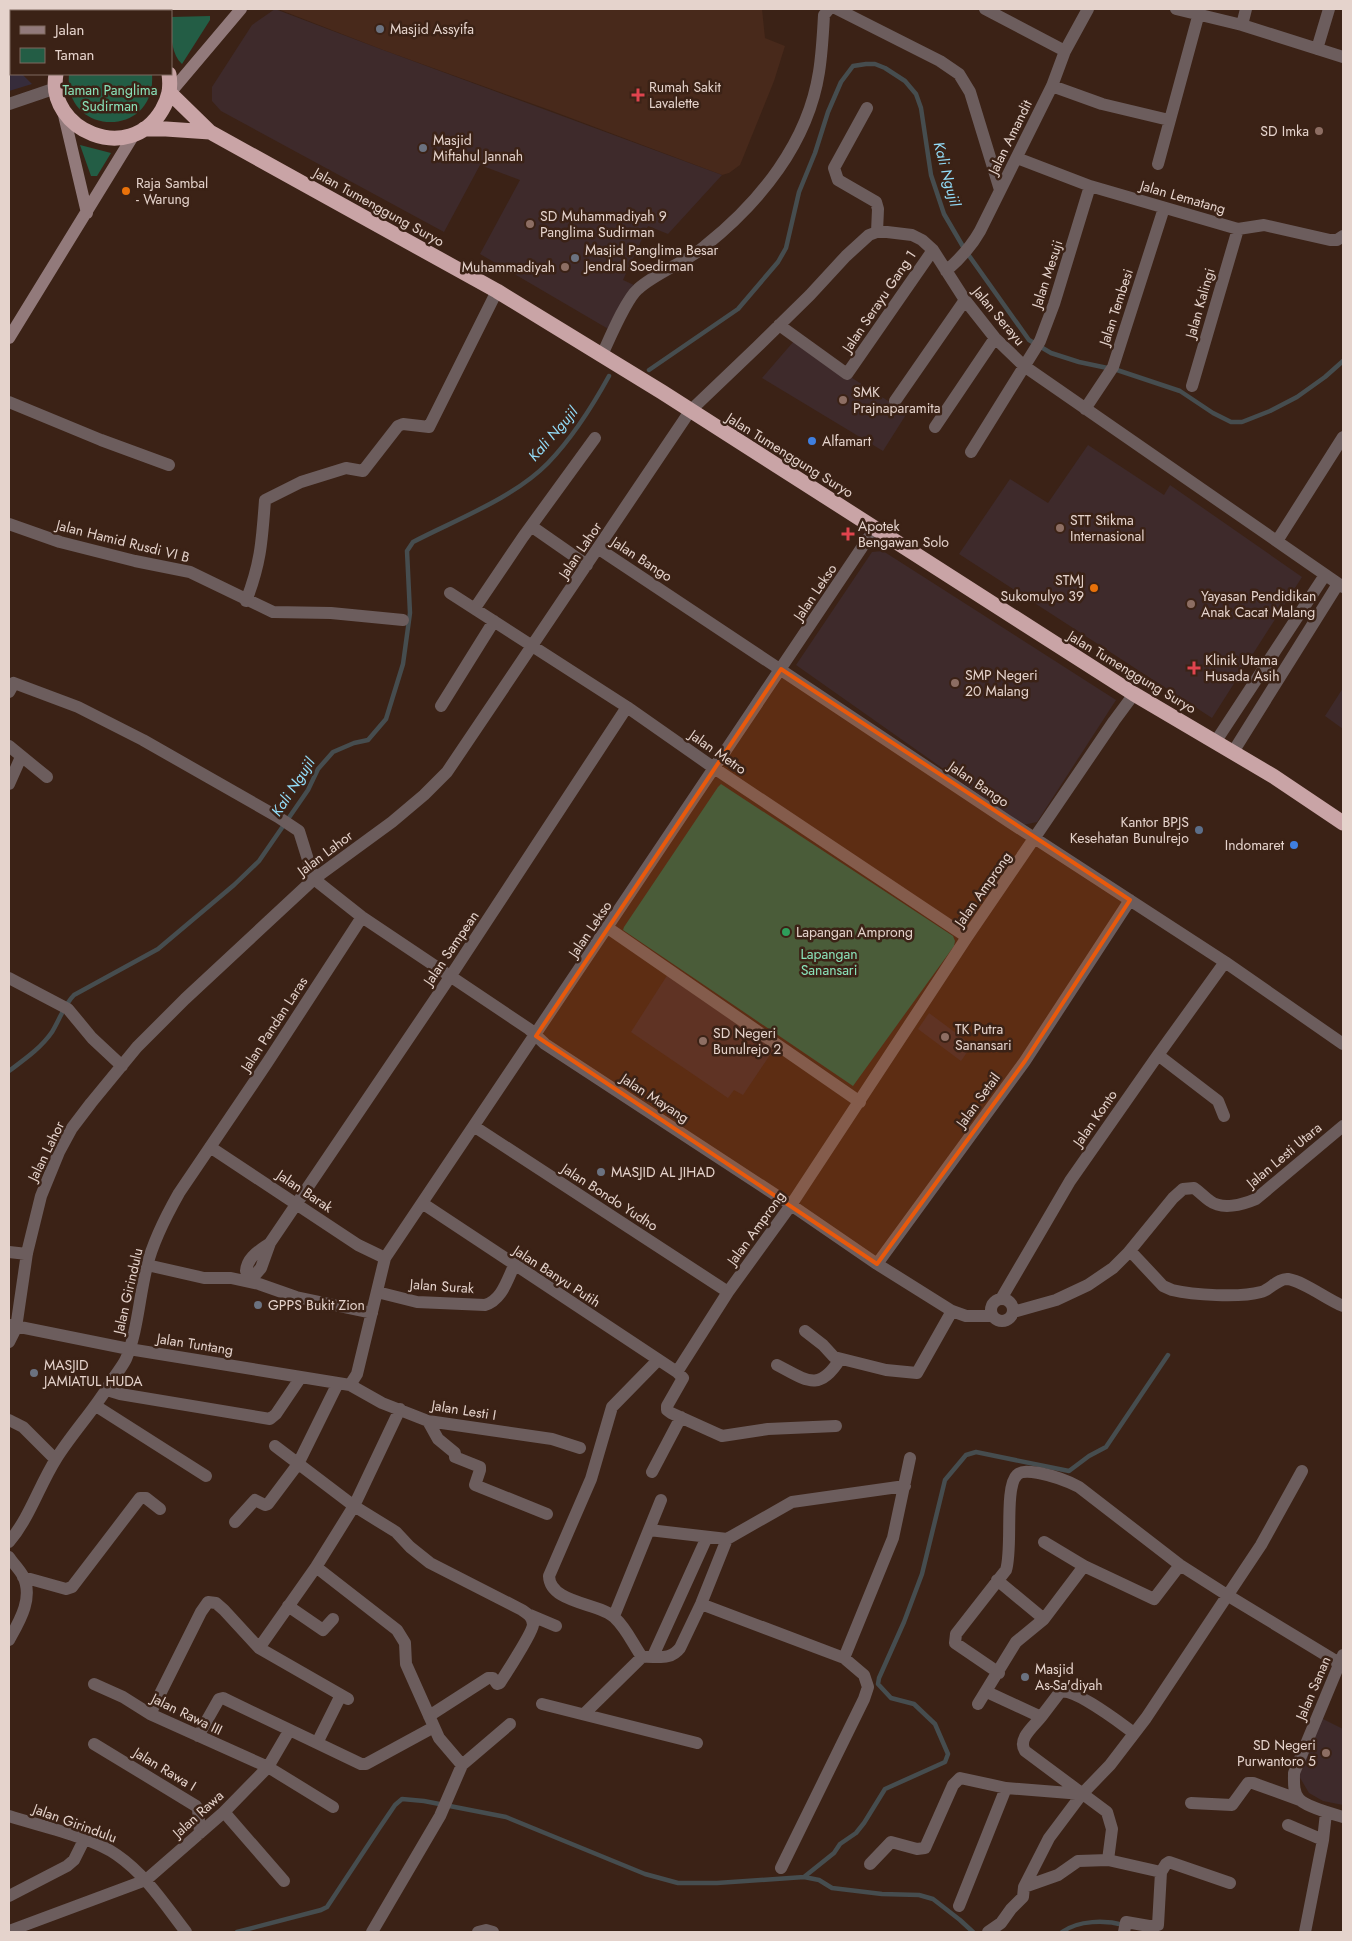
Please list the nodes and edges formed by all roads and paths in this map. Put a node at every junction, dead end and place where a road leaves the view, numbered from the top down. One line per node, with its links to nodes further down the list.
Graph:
1 (241, 9): 17 (street)
2 (829, 9): 40 (street)
3 (838, 9): 27 (street)
4 (985, 9): 12 (street)
5 (1088, 9): 12 (street, Jalan Amandit)
6 (1176, 9): 9 (street)
7 (1246, 9): 10 (street)
8 (1329, 9): 11 (street)
9 (1199, 13): 10 (street); 21 (street)
10 (1242, 25): 11 (street)
11 (1317, 49): 13 (street)
12 (1065, 51): 16 (street, Jalan Amandit)
13 (1343, 57)
14 (169, 75): 17 (highway)
15 (55, 78): 18 (street); 20 (highway)
16 (1052, 86): 21 (street); 24 (street, Jalan Amandit)
17 (170, 92): 22 (highway, Jalan Tumenggung Suryo); 23 (highway)
18 (9, 104)
19 (867, 108): 31 (street)
20 (63, 111): 23 (highway, Jalan Tumenggung Suryo); 29 (street)
21 (1169, 120): 25 (street)
22 (210, 132): 23 (highway, Jalan Tumenggung Suryo); 35 (highway, Jalan Tumenggung Suryo)
23 (139, 133): 29 (street)
24 (1017, 158): 26 (street, Jalan Lematang); 27 (street, Jalan Amandit)
25 (1158, 164)
26 (1090, 186): 28 (street, Jalan Lematang); 41 (street, Jalan Mesuji)
27 (1000, 190): 34 (street, Jalan Amandit)
28 (1164, 208): 30 (street, Jalan Lematang); 45 (street, Jalan Tembesi)
29 (86, 212): 38 (street)
30 (1238, 229): 32 (street, Jalan Lematang); 42 (street, Jalan Kalingi)
31 (877, 232): 33 (street, Jalan Serayu); 37 (street)
32 (1343, 236)
33 (932, 250): 34 (street, Jalan Serayu); 37 (street, Jalan Serayu Gang 1)
34 (946, 271): 36 (street, Jalan Serayu)
35 (497, 291): 40 (highway, Jalan Tumenggung Suryo); 61 (street)
36 (965, 300): 39 (street, Jalan Serayu); 43 (street)
37 (779, 326): 46 (street)
38 (9, 338)
39 (995, 338): 41 (street, Jalan Serayu); 47 (street)
40 (602, 356): 46 (highway, Jalan Tumenggung Suryo)
41 (1024, 366): 45 (street, Jalan Serayu); 50 (street, Jalan Mesuji)
42 (1192, 386)
43 (895, 401)
44 (9, 402): 51 (street)
45 (1085, 409): 55 (street, Jalan Serayu)
46 (690, 411): 54 (highway, Jalan Tumenggung Suryo); 56 (street, Jalan Lahor)
47 (935, 426)
48 (1343, 437): 55 (street)
49 (595, 438): 53 (street)
50 (971, 452)
51 (169, 466)
52 (9, 524): 61 (street, Jalan Hamid Rusdi VI B)
53 (531, 526): 57 (street); 62 (street)
54 (875, 528): 66 (street, Jalan Lekso); 68 (highway, Jalan Tumenggung Suryo)
55 (1277, 541): 58 (street, Jalan Serayu)
56 (599, 549): 57 (street, Jalan Lahor); 66 (street, Jalan Bango)
57 (587, 565): 65 (street, Jalan Lahor)
58 (1325, 574): 59 (street, Jalan Serayu); 71 (street)
59 (1341, 585): 73 (street)
60 (450, 593): 62 (street, Jalan Metro)
61 (246, 600): 63 (street, Jalan Hamid Rusdi VI B)
62 (474, 608): 64 (street, Jalan Metro)
63 (404, 620)
64 (494, 621): 65 (street, Jalan Metro); 69 (street)
65 (534, 645): 70 (street, Jalan Metro); 80 (street, Jalan Lahor)
66 (781, 669): 75 (street, Jalan Lekso); 79 (street, Jalan Bango)
67 (9, 692): 80 (street)
68 (1134, 694): 71 (highway, Jalan Tumenggung Suryo); 79 (street, Jalan Amprong)
69 (442, 706)
70 (627, 707): 75 (street, Jalan Metro); 86 (street, Jalan Sampean)
71 (1216, 741): 73 (highway, Jalan Tumenggung Suryo)
72 (9, 746): 74 (street)
73 (1234, 752): 78 (highway, Jalan Tumenggung Suryo)
74 (21, 756): 76 (street); 77 (street)
75 (714, 768): 83 (street, Jalan Lekso); 84 (street, Jalan Metro)
76 (48, 777)
77 (9, 784)
78 (1343, 823)
79 (1036, 838): 81 (street, Jalan Bango); 84 (street, Jalan Amprong)
80 (314, 878): 82 (street, Jalan Mayang); 91 (street, Jalan Lahor)
81 (1130, 900): 85 (street, Jalan Bango); 104 (street, Jalan Setail)
82 (362, 917): 86 (street, Jalan Mayang); 96 (street, Jalan Pandan Laras)
83 (608, 928): 88 (street, Jalan Lekso); 92 (street)
84 (968, 937): 92 (street, Jalan Amprong)
85 (1225, 962): 89 (street, Jalan Bango); 90 (street, Jalan Konto)
86 (450, 977): 88 (street, Jalan Mayang); 97 (street, Jalan Sampean)
87 (9, 978): 91 (street)
88 (536, 1036): 95 (street, Jalan Lekso); 99 (street, Jalan Mayang)
89 (1343, 1044)
90 (1158, 1055): 93 (street); 110 (street, Jalan Konto)
91 (122, 1066): 102 (street, Jalan Lahor)
92 (860, 1102): 99 (street, Jalan Amprong)
93 (1224, 1116)
94 (1343, 1126): 101 (street, Jalan Lesti Utara)
95 (475, 1127): 98 (street, Jalan Lekso); 109 (street, Jalan Bondo Yudho)
96 (210, 1147): 97 (street, Jalan Barak); 105 (street, Jalan Girindulu)
97 (297, 1204): 103 (street, Jalan Barak); 107 (street, Jalan Sampean)
98 (422, 1204): 103 (street, Jalan Lekso); 106 (street, Jalan Banyu Putih)
99 (791, 1206): 104 (street, Jalan Mayang); 109 (street, Jalan Amprong)
100 (9, 1252): 102 (street)
101 (1128, 1253): 111 (street); 113 (street, Jalan Lesti Utara)
102 (27, 1254): 116 (street, Jalan Lahor)
103 (385, 1258): 108 (street, Jalan Lekso)
104 (877, 1264): 112 (street, Jalan Mayang)
105 (147, 1265): 107 (street); 119 (street, Jalan Girindulu)
106 (514, 1266): 108 (street, Jalan Surak); 121 (street, Jalan Banyu Putih)
107 (246, 1278): 114 (street)
108 (377, 1292): 114 (street, Jalan Lekso)
109 (728, 1292): 123 (street, Jalan Amprong)
110 (1001, 1299): 113 (street); 115 (street)
111 (1343, 1306)
112 (952, 1311): 115 (street, Jalan Mayang); 120 (street)
113 (1013, 1312): 115 (street)
114 (372, 1313): 125 (street, Jalan Lekso)
115 (992, 1316)
116 (12, 1326): 118 (street, Jalan Lahor); 119 (street, Jalan Tuntang)
117 (805, 1331): 120 (street)
118 (9, 1342)
119 (129, 1349): 124 (street, Jalan Tuntang); 126 (street, Jalan Girindulu)
120 (840, 1359): 122 (street)
121 (658, 1360): 123 (street, Jalan Banyu Putih); 162 (street)
122 (777, 1365)
123 (677, 1372): 129 (street)
124 (301, 1377): 125 (street, Jalan Tuntang); 126 (street)
125 (344, 1384): 128 (street, Jalan Lesti I); 137 (street)
126 (107, 1390): 127 (street, Jalan Girindulu)
127 (96, 1406): 136 (street, Jalan Girindulu); 140 (street)
128 (400, 1409): 131 (street, Jalan Lesti I); 143 (street)
129 (681, 1417): 132 (street); 139 (street)
130 (9, 1420): 136 (street)
131 (428, 1421): 134 (street, Jalan Lesti I); 145 (street)
132 (836, 1426)
133 (275, 1446): 137 (street)
134 (580, 1448)
135 (910, 1458): 141 (street)
136 (55, 1459): 150 (street, Jalan Girindulu)
137 (298, 1464): 143 (street); 146 (street)
138 (1302, 1471): 158 (street)
139 (652, 1472)
140 (206, 1476)
141 (904, 1486): 149 (street); 169 (street)
142 (661, 1500): 147 (street)
143 (354, 1506): 155 (street); 161 (street)
144 (160, 1509): 156 (street)
145 (547, 1514)
146 (235, 1522)
147 (649, 1530): 148 (street); 162 (street)
148 (707, 1537): 149 (street); 168 (street)
149 (727, 1539): 159 (street)
150 (9, 1542)
151 (1044, 1542): 154 (street)
152 (9, 1557): 156 (street)
153 (1180, 1565): 154 (street); 157 (street); 158 (street)
154 (1084, 1566): 164 (street)
155 (316, 1567): 160 (street); 179 (street)
156 (24, 1577): 166 (street)
157 (998, 1580): 164 (street); 171 (street)
158 (1227, 1596): 170 (street); 182 (street)
159 (701, 1604): 168 (street); 169 (street)
160 (288, 1606): 163 (street); 167 (street)
161 (530, 1615): 165 (street); 179 (street)
162 (614, 1616): 168 (street)
163 (333, 1619)
164 (1044, 1619): 171 (street)
165 (556, 1626)
166 (9, 1640)
167 (259, 1648): 176 (street); 184 (street)
168 (648, 1656): 177 (street)
169 (844, 1658): 204 (street)
170 (1341, 1659): 191 (street, Jalan Sanan)
171 (999, 1673): 173 (street)
172 (94, 1684): 176 (street, Jalan Rawa III)
173 (987, 1692): 175 (street); 178 (street)
174 (542, 1704): 177 (street)
175 (978, 1704)
176 (150, 1714): 183 (street, Jalan Rawa III)
177 (584, 1714): 186 (street)
178 (1041, 1717): 182 (street); 190 (street)
179 (432, 1722): 184 (street); 187 (street)
180 (510, 1724): 187 (street)
181 (289, 1731): 183 (street); 184 (street); 188 (street, Jalan Rawa)
182 (1134, 1733): 190 (street)
183 (198, 1736): 188 (street, Jalan Rawa III)
184 (317, 1743)
185 (94, 1744): 199 (street, Jalan Rawa I)
186 (697, 1744)
187 (462, 1764): 215 (street)
188 (268, 1767): 193 (street, Jalan Rawa III); 194 (street, Jalan Rawa)
189 (1006, 1788): 190 (street); 203 (street); 211 (street)
190 (1082, 1794): 202 (street); 209 (street)
191 (1300, 1800): 192 (street); 195 (street)
192 (1191, 1803)
193 (333, 1807)
194 (224, 1812): 199 (street, Jalan Rawa); 207 (street)
195 (1326, 1812): 197 (street); 201 (street)
196 (9, 1816): 200 (street, Jalan Girindulu)
197 (1343, 1817)
198 (1288, 1825): 201 (street)
199 (200, 1834): 206 (street, Jalan Rawa)
200 (84, 1840): 206 (street, Jalan Girindulu); 210 (street)
201 (1323, 1840): 219 (street)
202 (1108, 1860): 205 (street); 209 (street)
203 (870, 1864)
204 (781, 1868)
205 (1161, 1872): 208 (street); 212 (street)
206 (146, 1880): 213 (street); 214 (street, Jalan Girindulu)
207 (284, 1881)
208 (1230, 1882)
209 (1024, 1887): 218 (street)
210 (9, 1896)
211 (959, 1906)
212 (1125, 1927)
213 (9, 1931)
214 (186, 1932)
215 (372, 1932)
216 (478, 1932): 217 (street)
217 (492, 1932)
218 (988, 1932)
219 (1306, 1932)

